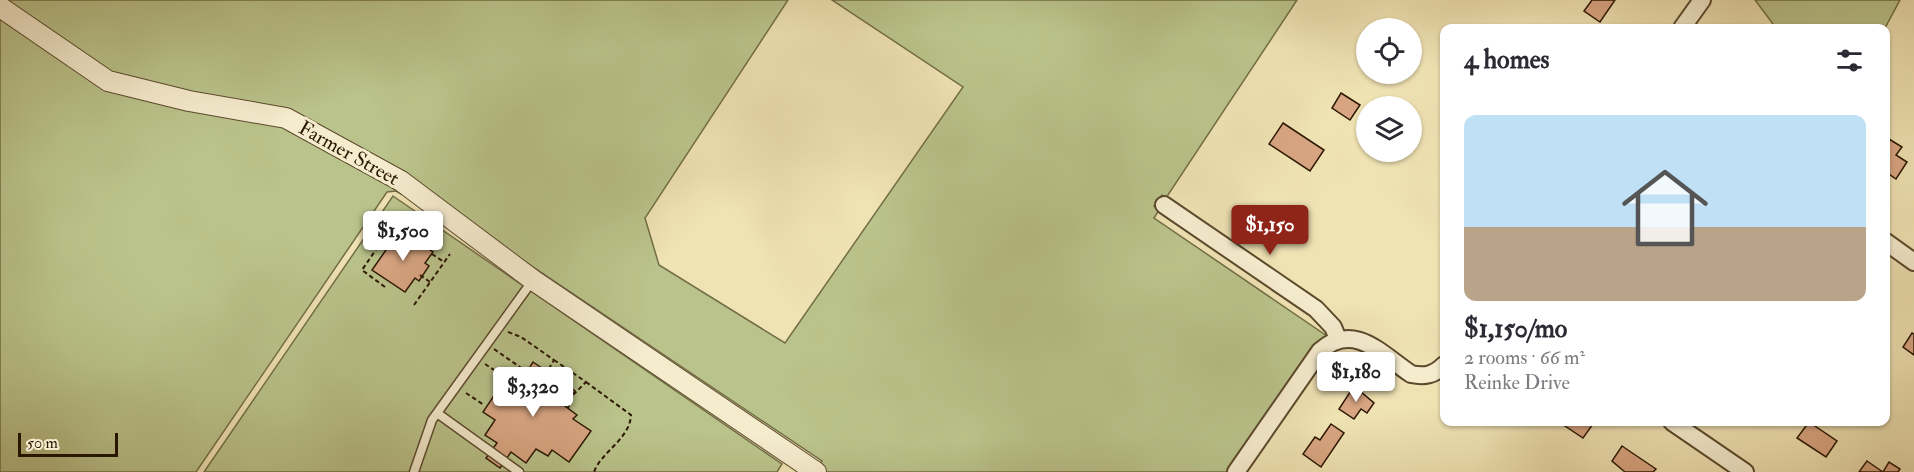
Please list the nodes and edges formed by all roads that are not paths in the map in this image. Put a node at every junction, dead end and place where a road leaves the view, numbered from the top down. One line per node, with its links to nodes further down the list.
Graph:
1 (1702, 0): 3 (street)
2 (0, 7): 7 (street, Farmer Street)
3 (1685, 24)
4 (1164, 205): 8 (street)
5 (1890, 245): 6 (street)
6 (1914, 262)
7 (533, 280): 10 (lane); 14 (street, Farmer Street)
8 (1338, 339): 9 (street); 15 (street)
9 (1440, 369)
10 (437, 413): 12 (lane); 13 (lane)
11 (1678, 426): 16 (street)
12 (414, 472)
13 (519, 472)
14 (816, 472)
15 (1236, 472)
16 (1745, 472)

